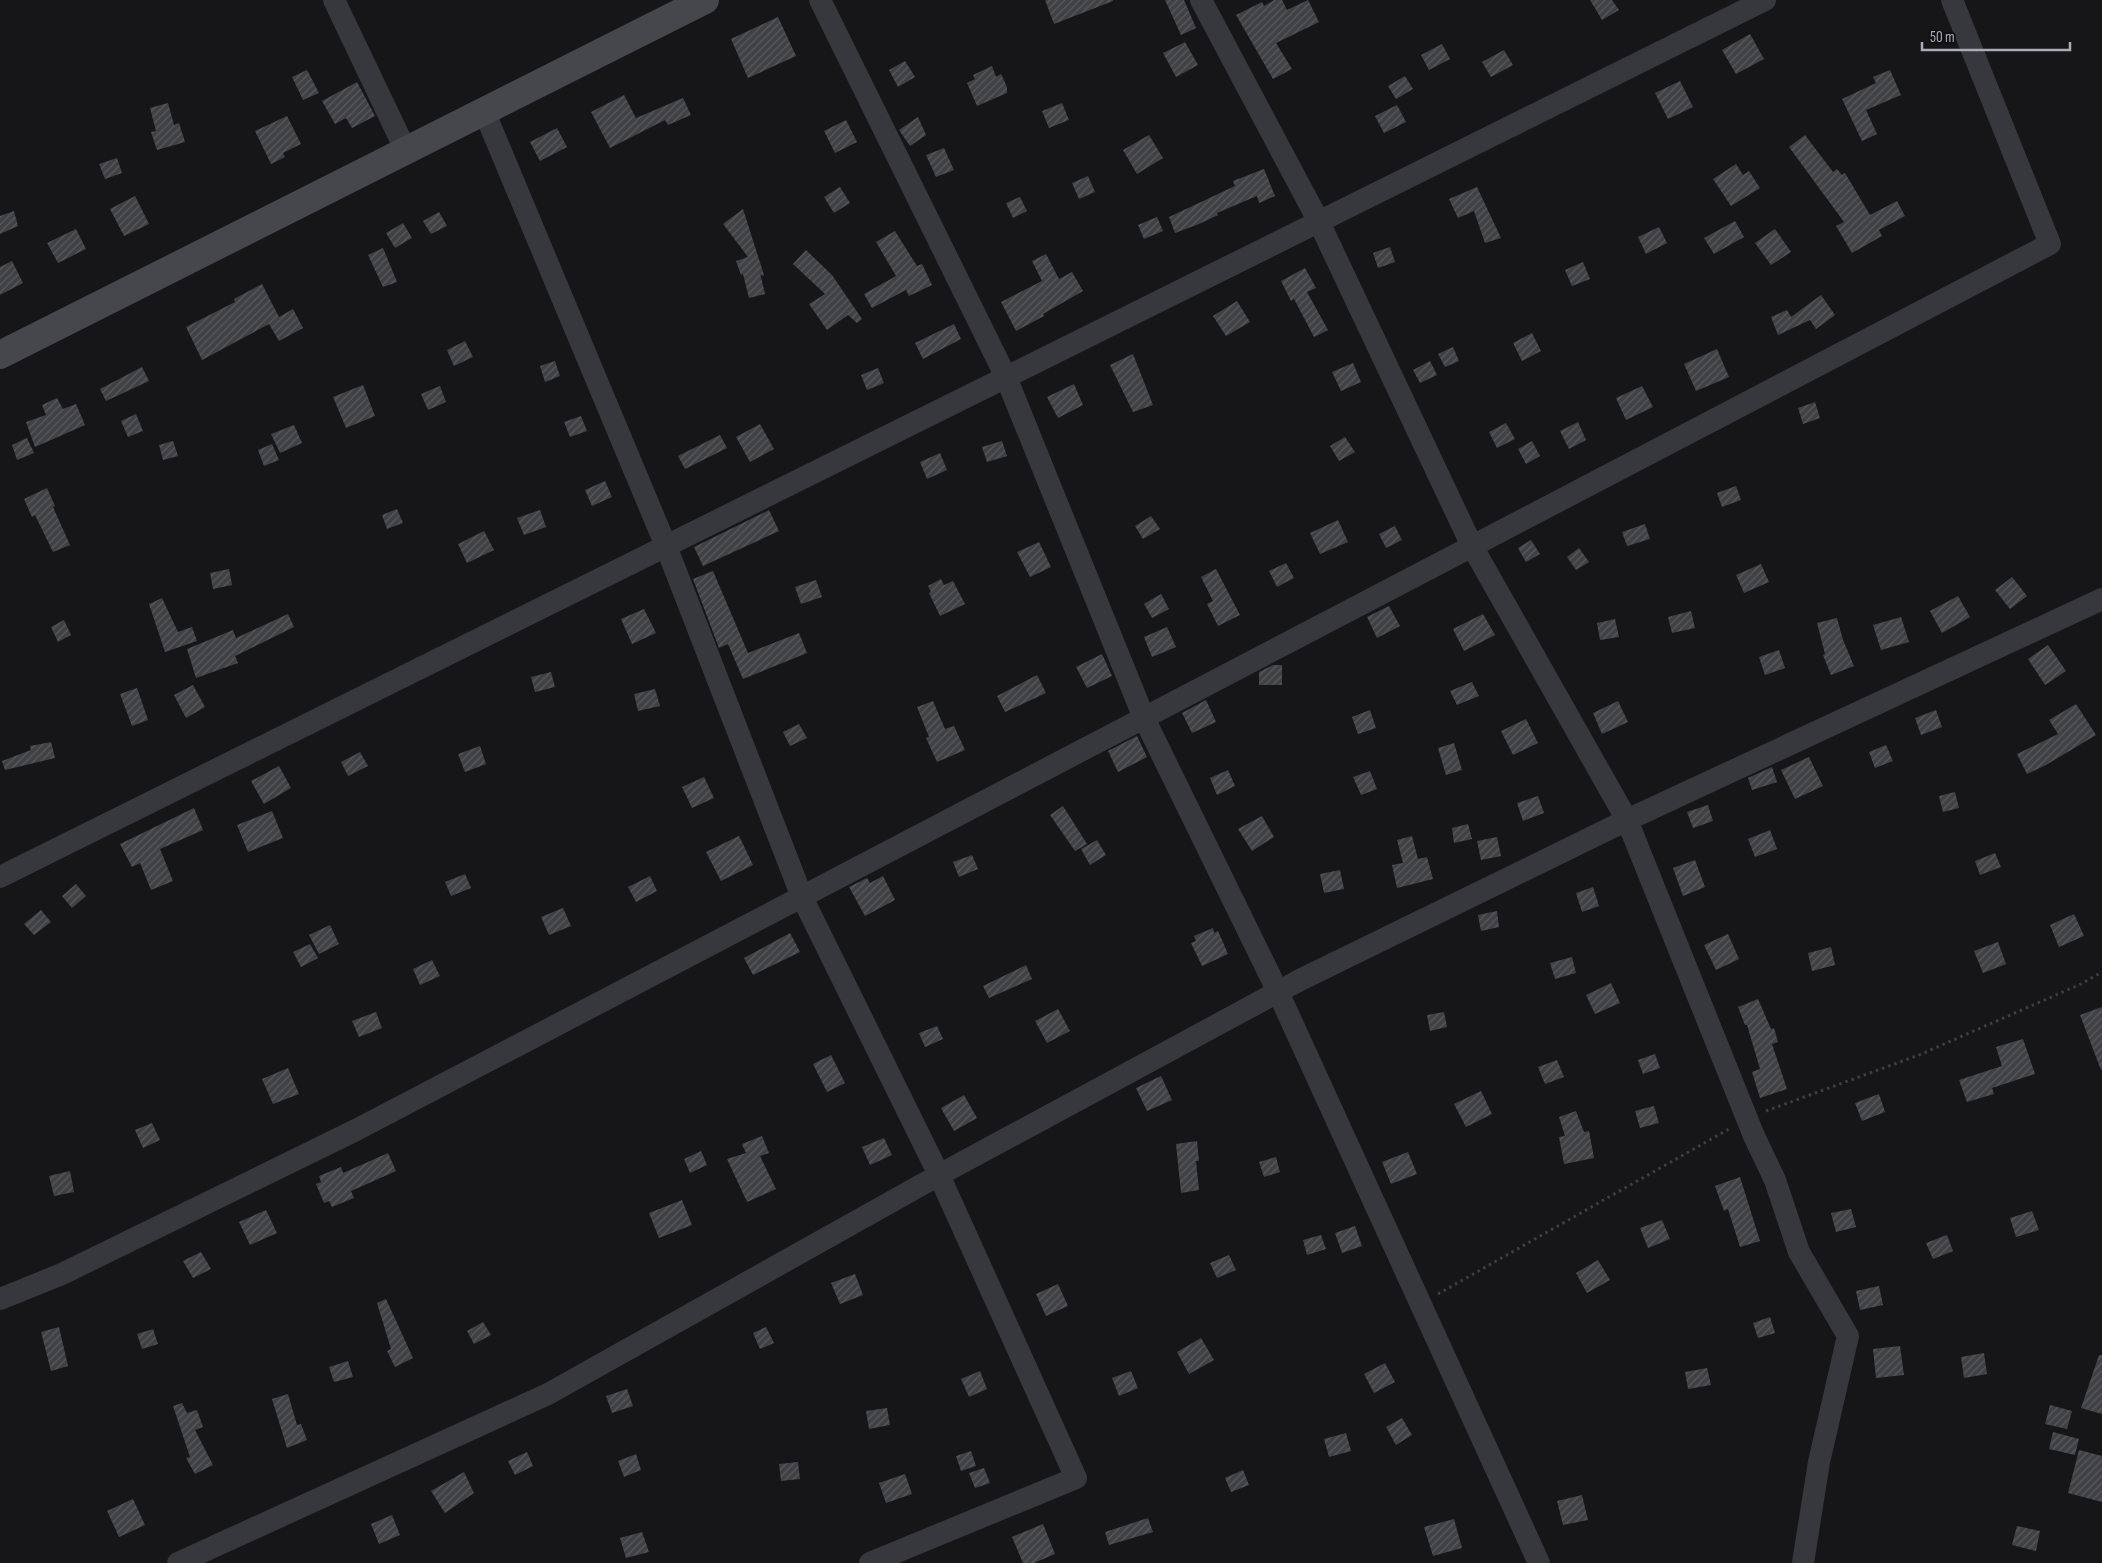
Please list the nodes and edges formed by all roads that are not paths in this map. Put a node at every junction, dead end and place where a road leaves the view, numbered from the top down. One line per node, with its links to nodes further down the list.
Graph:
1 (334, 0): 8 (street)
2 (705, 0): 7 (main road)
3 (820, 0): 11 (street)
4 (1201, 0): 9 (street)
5 (1765, 0): 9 (street)
6 (1952, 0): 13 (street)
7 (484, 112): 8 (main road); 12 (street)
8 (406, 151): 10 (main road)
9 (1319, 222): 11 (street); 13 (street)
10 (0, 355)
11 (1006, 378): 12 (street); 15 (street)
12 (666, 546): 17 (street); 18 (street)
13 (1472, 546): 15 (street); 16 (street)
14 (2102, 599): 16 (street)
15 (1144, 718): 18 (street); 19 (street)
16 (1626, 820): 19 (street); 25 (street)
17 (0, 877)
18 (802, 896): 20 (street); 21 (street)
19 (1278, 992): 20 (street); 24 (street)
20 (939, 1175): 22 (street); 23 (street)
21 (0, 1299)
22 (178, 1563)
23 (870, 1563)
24 (1540, 1563)
25 (1803, 1563)

